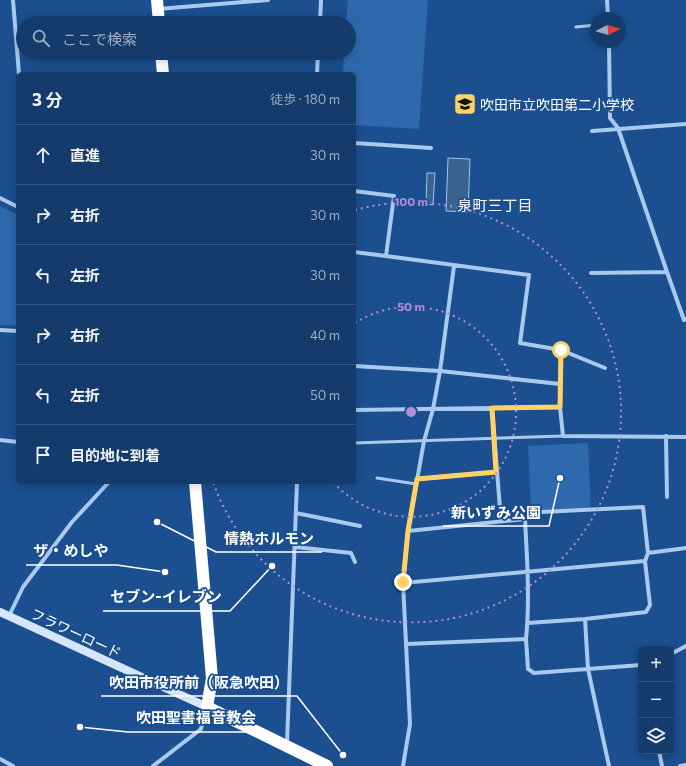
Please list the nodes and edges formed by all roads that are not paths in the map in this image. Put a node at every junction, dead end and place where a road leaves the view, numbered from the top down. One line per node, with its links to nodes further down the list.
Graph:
1 (13, 0): 11 (street)
2 (268, 0): 5 (street)
3 (321, 0): 8 (street)
4 (607, 0): 6 (street)
5 (158, 4): 7 (highway)
6 (608, 12)
7 (159, 16)
8 (320, 16)
9 (590, 26): 10 (lane)
10 (576, 27)
11 (16, 37)
12 (608, 48): 20 (street)
13 (18, 60): 16 (street)
14 (162, 60): 17 (highway)
15 (318, 60): 18 (street)
16 (19, 72)
17 (163, 72)
18 (317, 72)
19 (686, 124): 20 (street)
20 (618, 128): 21 (street); 30 (street)
21 (592, 131)
22 (356, 143): 23 (street)
23 (432, 148)
24 (356, 192): 28 (street)
25 (0, 198): 26 (street)
26 (16, 206)
27 (356, 252): 28 (street)
28 (386, 256): 29 (street)
29 (454, 266): 35 (street); 38 (street)
30 (666, 272): 31 (street); 32 (street)
31 (591, 273)
32 (686, 319)
33 (0, 330): 34 (street)
34 (16, 331)
35 (561, 350): 37 (street); 39 (street)
36 (356, 366): 38 (street)
37 (605, 368)
38 (440, 371): 39 (street); 41 (street)
39 (560, 384): 40 (street)
40 (560, 407): 42 (street); 44 (street)
41 (433, 408): 42 (street); 43 (street); 49 (street)
42 (492, 408): 47 (street)
43 (356, 410)
44 (563, 436): 45 (street); 47 (lane)
45 (666, 436): 46 (street); 59 (street)
46 (686, 437)
47 (494, 438): 49 (lane); 52 (street)
48 (0, 440): 50 (street)
49 (424, 441): 51 (lane); 54 (street)
50 (16, 442)
51 (356, 443)
52 (496, 472): 54 (street); 62 (street)
53 (377, 478): 58 (lane)
54 (417, 479): 58 (street)
55 (107, 484): 73 (street)
56 (195, 484): 82 (highway)
57 (297, 484): 60 (street)
58 (416, 484): 64 (street)
59 (667, 497)
60 (296, 513): 63 (street); 65 (street)
61 (525, 519): 62 (street); 67 (street); 70 (street)
62 (501, 521): 64 (street)
63 (360, 526)
64 (408, 531): 71 (street)
65 (294, 547): 68 (street); 83 (street)
66 (686, 548): 67 (street)
67 (648, 553): 69 (street)
68 (355, 562)
69 (645, 562): 70 (street); 74 (street)
70 (528, 572): 71 (street); 75 (street)
71 (403, 582): 77 (street)
72 (0, 612): 73 (street, フラワーロード)
73 (9, 616): 82 (street, フラワーロード)
74 (585, 619): 75 (street); 81 (street)
75 (528, 623): 76 (street)
76 (526, 639): 77 (street); 81 (street)
77 (407, 644): 90 (street)
78 (686, 646): 79 (street)
79 (674, 652)
80 (638, 666): 81 (street)
81 (588, 669): 91 (street)
82 (207, 707): 83 (highway); 88 (street)
83 (287, 746): 89 (highway)
84 (659, 754): 92 (street)
85 (0, 759): 87 (street)
86 (686, 765): 93 (street)
87 (13, 766)
88 (153, 766)
89 (327, 766)
90 (403, 766)
91 (609, 766)
92 (662, 766)
93 (680, 766)

